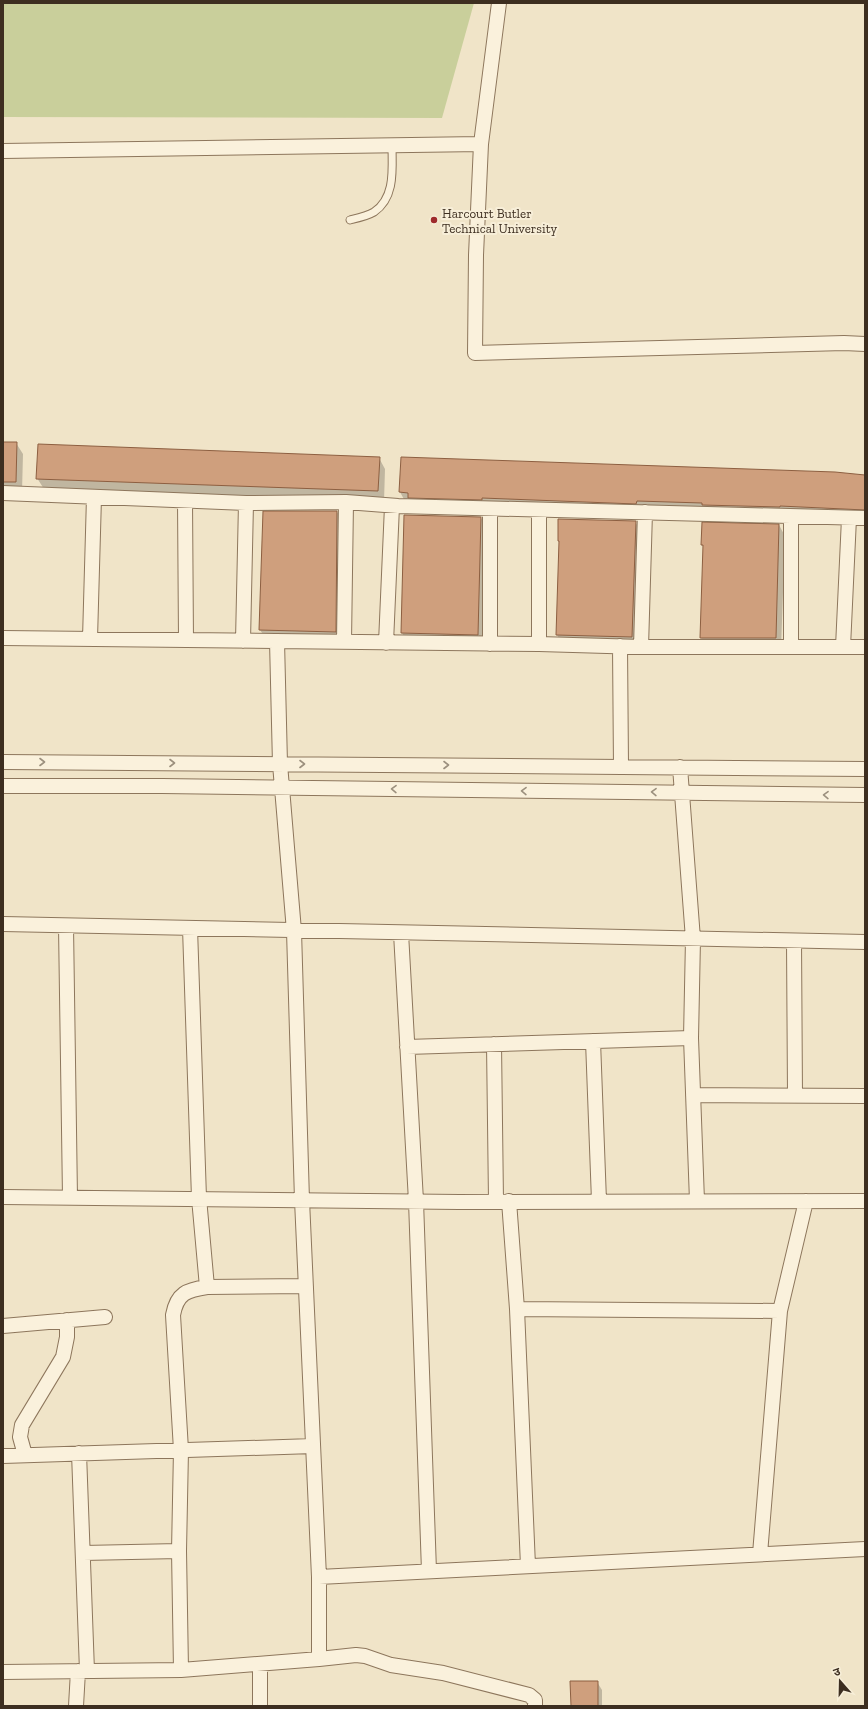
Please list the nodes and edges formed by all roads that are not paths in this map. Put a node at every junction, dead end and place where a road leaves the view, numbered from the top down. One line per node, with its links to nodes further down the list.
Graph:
1 (499, 3): 2 (street)
2 (480, 144): 3 (street); 6 (street)
3 (392, 145): 4 (street); 5 (lane)
4 (3, 151)
5 (350, 220)
6 (865, 344)
7 (3, 493): 8 (street)
8 (94, 496): 9 (street); 20 (street)
9 (185, 501): 11 (street); 21 (street)
10 (346, 502): 11 (street); 12 (street); 24 (street)
11 (246, 503): 22 (street)
12 (392, 506): 13 (street); 25 (street)
13 (490, 509): 14 (street); 26 (street)
14 (539, 510): 15 (street); 27 (street)
15 (645, 512): 16 (street); 30 (street)
16 (791, 517): 17 (street); 29 (street)
17 (849, 518): 18 (street); 31 (street)
18 (865, 518)
19 (3, 638): 20 (street)
20 (90, 639): 21 (street)
21 (186, 640): 22 (street)
22 (243, 641): 23 (street)
23 (276, 641): 24 (street); 34 (street)
24 (344, 642): 25 (street)
25 (386, 643): 26 (street)
26 (490, 644): 27 (street)
27 (539, 644): 28 (street)
28 (620, 646): 30 (street); 35 (street)
29 (792, 646): 30 (street); 31 (street)
30 (641, 647)
31 (843, 647): 32 (street)
32 (865, 647)
33 (3, 762): 34 (street, one-way to 34)
34 (280, 764): 35 (street, one-way to 35); 39 (street)
35 (621, 766): 36 (street)
36 (680, 767): 37 (street); 40 (street)
37 (865, 769)
38 (3, 786): 39 (street)
39 (283, 788): 40 (street, one-way to 39); 45 (street)
40 (681, 793): 41 (street, one-way to 40); 47 (street)
41 (865, 795)
42 (3, 924): 43 (street)
43 (66, 926): 44 (street); 58 (street)
44 (190, 928): 45 (street); 59 (street)
45 (294, 931): 46 (street); 60 (street)
46 (401, 933): 47 (street); 53 (street)
47 (693, 939): 48 (street); 50 (street)
48 (794, 941): 49 (street); 55 (street)
49 (865, 942)
50 (691, 1038): 51 (street); 54 (street)
51 (593, 1041): 52 (street); 63 (street)
52 (494, 1044): 53 (street); 62 (street)
53 (407, 1047): 61 (street)
54 (693, 1095): 55 (street); 64 (street)
55 (795, 1096): 56 (street)
56 (865, 1096)
57 (3, 1197): 58 (street)
58 (70, 1197): 59 (street)
59 (199, 1198): 60 (street); 68 (street)
60 (302, 1200): 61 (street); 67 (street)
61 (416, 1201): 62 (street); 84 (street)
62 (502, 1201): 63 (street); 69 (street)
63 (599, 1201): 64 (street)
64 (697, 1201): 65 (street)
65 (806, 1201): 66 (street); 70 (street)
66 (865, 1201)
67 (306, 1286): 68 (street); 74 (street)
68 (207, 1287): 75 (street)
69 (517, 1309): 70 (street); 83 (street)
70 (780, 1311): 82 (street)
71 (105, 1317): 72 (street)
72 (67, 1320): 73 (street); 77 (street)
73 (3, 1326)
74 (313, 1446): 75 (street); 85 (street)
75 (180, 1450): 76 (street); 80 (street)
76 (79, 1453): 77 (street); 81 (street)
77 (25, 1455): 78 (street)
78 (3, 1456)
79 (865, 1549): 82 (street)
80 (179, 1552): 81 (street); 88 (street)
81 (83, 1553): 89 (street)
82 (760, 1554): 83 (street)
83 (528, 1566): 84 (street)
84 (429, 1571): 85 (street)
85 (319, 1577): 86 (street)
86 (319, 1659): 87 (street); 93 (street)
87 (260, 1664): 88 (street); 92 (street)
88 (181, 1670): 89 (street)
89 (83, 1671): 90 (street); 91 (street)
90 (3, 1672)
91 (76, 1706)
92 (260, 1706)
93 (535, 1706)

